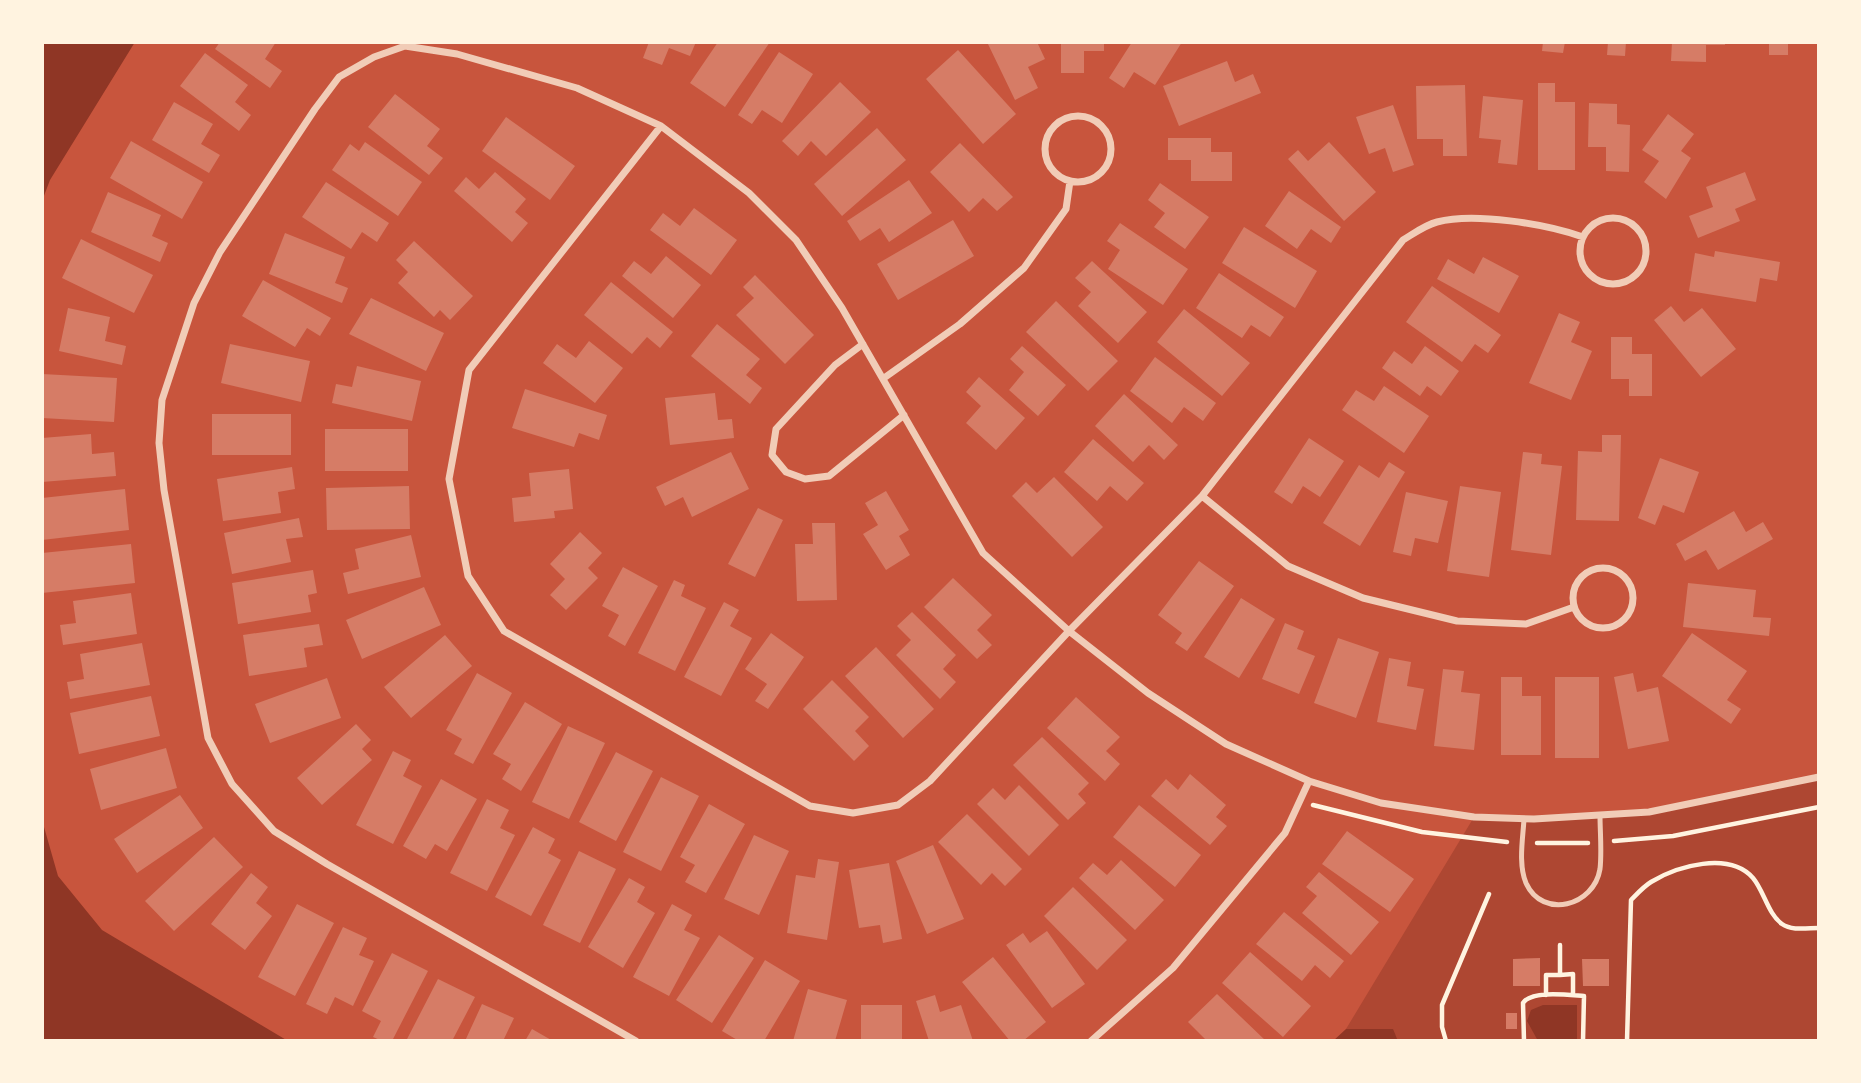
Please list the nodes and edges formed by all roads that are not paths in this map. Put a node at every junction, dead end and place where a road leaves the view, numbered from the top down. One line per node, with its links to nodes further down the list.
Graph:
1 (661, 126): 4 (street); 9 (street); 14 (street)
2 (1070, 181): 2 (street); 5 (street)
3 (1583, 237): 3 (street); 7 (street)
4 (863, 344): 5 (street); 6 (street)
5 (884, 378): 6 (street)
6 (904, 415): 9 (street)
7 (1202, 496): 8 (street); 9 (street)
8 (1574, 607): 8 (street)
9 (1069, 631): 11 (street)
10 (1819, 778): 12 (street)
11 (1309, 780): 13 (street); 15 (street)
12 (1600, 815): 13 (street); 13 (lane)
13 (1524, 819)
14 (636, 1041)
15 (1091, 1041)

